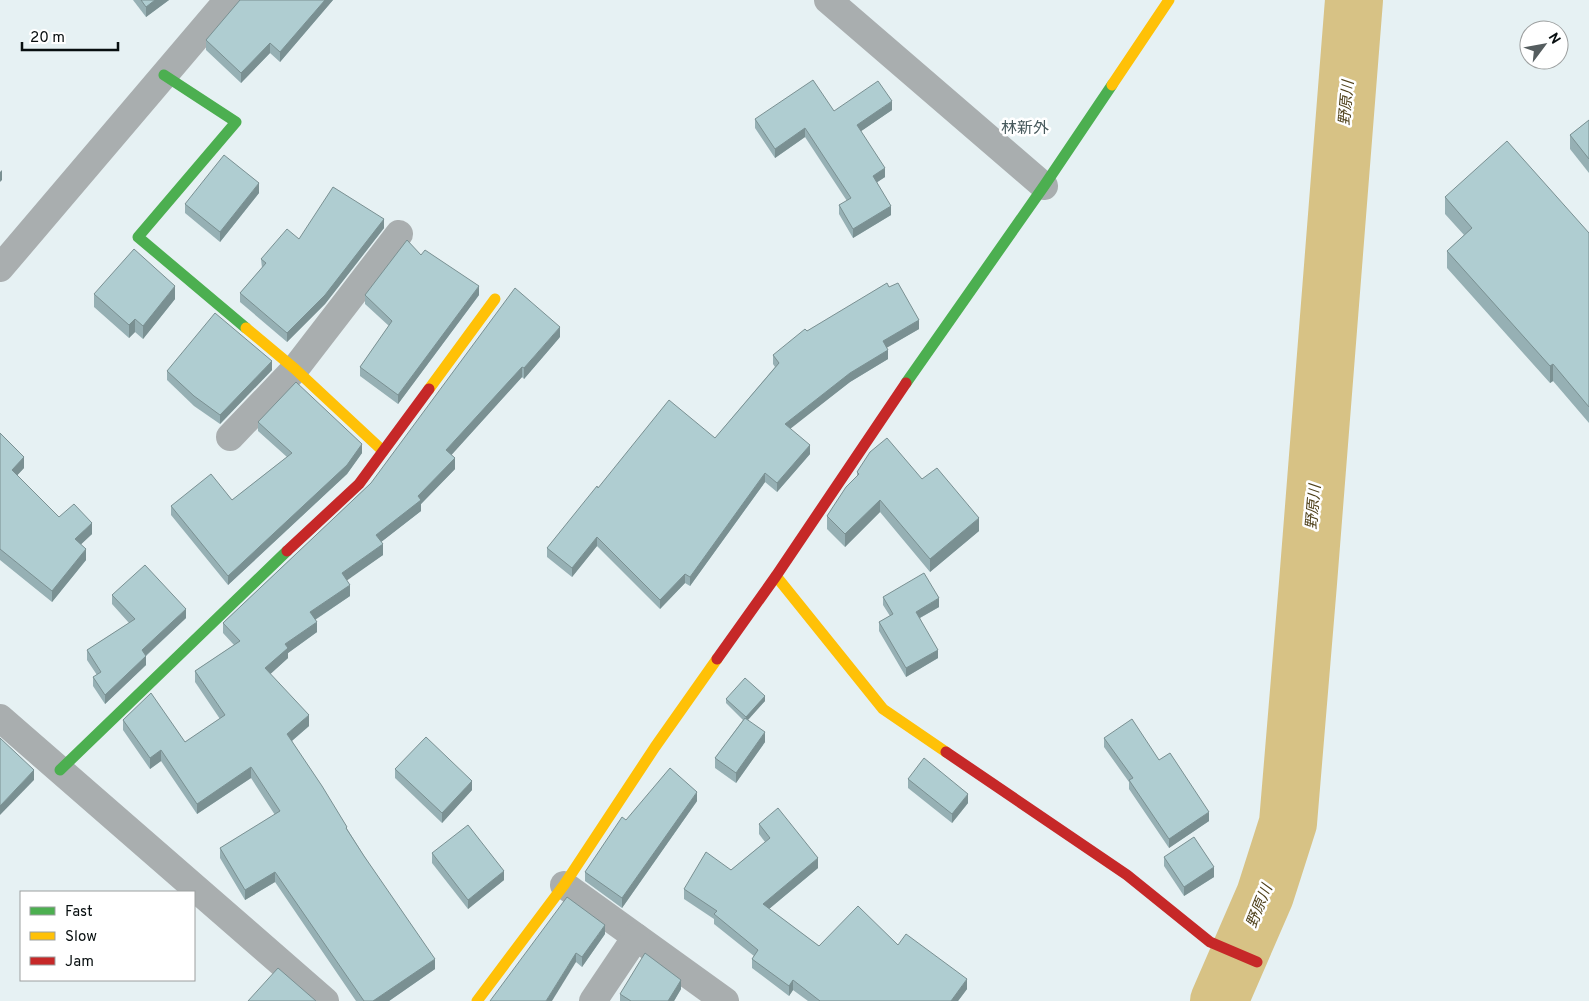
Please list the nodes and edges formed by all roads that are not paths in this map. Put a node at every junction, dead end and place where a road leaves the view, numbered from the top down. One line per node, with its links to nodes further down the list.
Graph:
1 (228, 0): 4 (street)
2 (828, 0): 5 (street)
3 (1169, 0): 5 (street)
4 (164, 75): 7 (street); 9 (street)
5 (1044, 186): 12 (street)
6 (399, 234): 9 (street)
7 (0, 268)
8 (495, 299): 11 (street)
9 (295, 369): 10 (street); 11 (street)
10 (230, 437)
11 (383, 451): 14 (street)
12 (776, 576): 15 (street); 17 (street)
13 (0, 718): 14 (street)
14 (60, 770): 18 (street)
15 (564, 885): 16 (street); 19 (street)
16 (636, 937): 20 (street); 21 (street)
17 (1257, 962)
18 (325, 1001)
19 (477, 1001)
20 (593, 1001)
21 (725, 1001)

